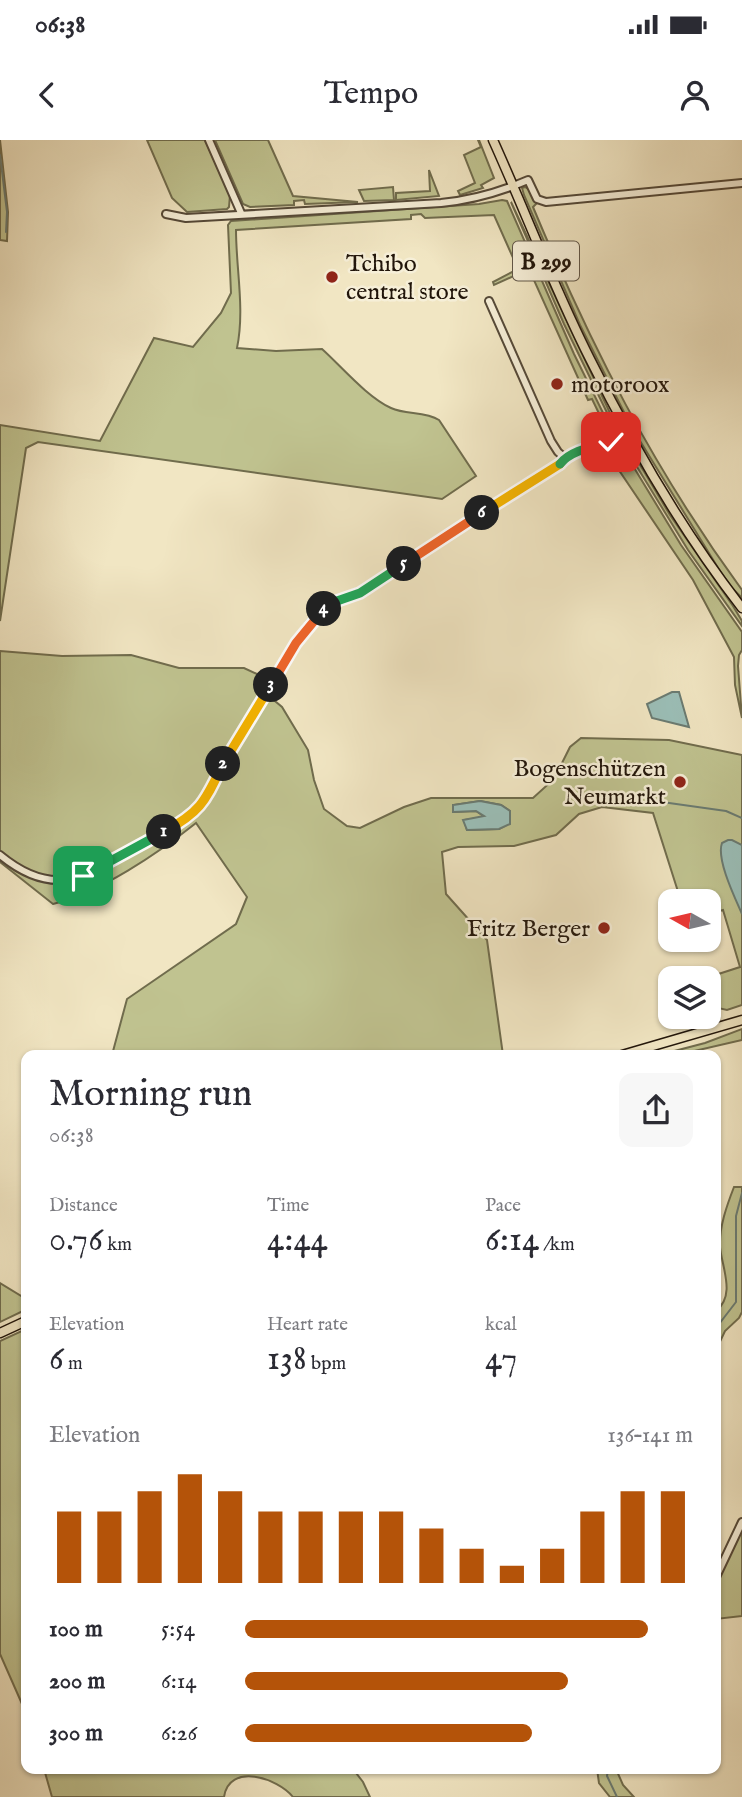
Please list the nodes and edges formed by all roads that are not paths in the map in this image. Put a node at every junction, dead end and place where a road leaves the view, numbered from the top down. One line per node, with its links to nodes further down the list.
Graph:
1 (209, 140): 5 (street)
2 (493, 140): 4 (main road, B 299)
3 (742, 183): 4 (street)
4 (514, 186): 5 (street); 8 (main road, B 299)
5 (241, 213): 6 (street)
6 (166, 214)
7 (489, 301): 11 (street)
8 (624, 424): 9 (main road, B 299); 10 (street)
9 (629, 434): 10 (street); 12 (main road, B 299)
10 (592, 445): 11 (street)
11 (564, 457): 13 (street)
12 (742, 608)
13 (0, 855)
14 (742, 1020): 15 (main road)
15 (639, 1050)
16 (21, 1323): 17 (main road)
17 (0, 1333)
18 (742, 1522): 19 (street)
19 (721, 1566)

